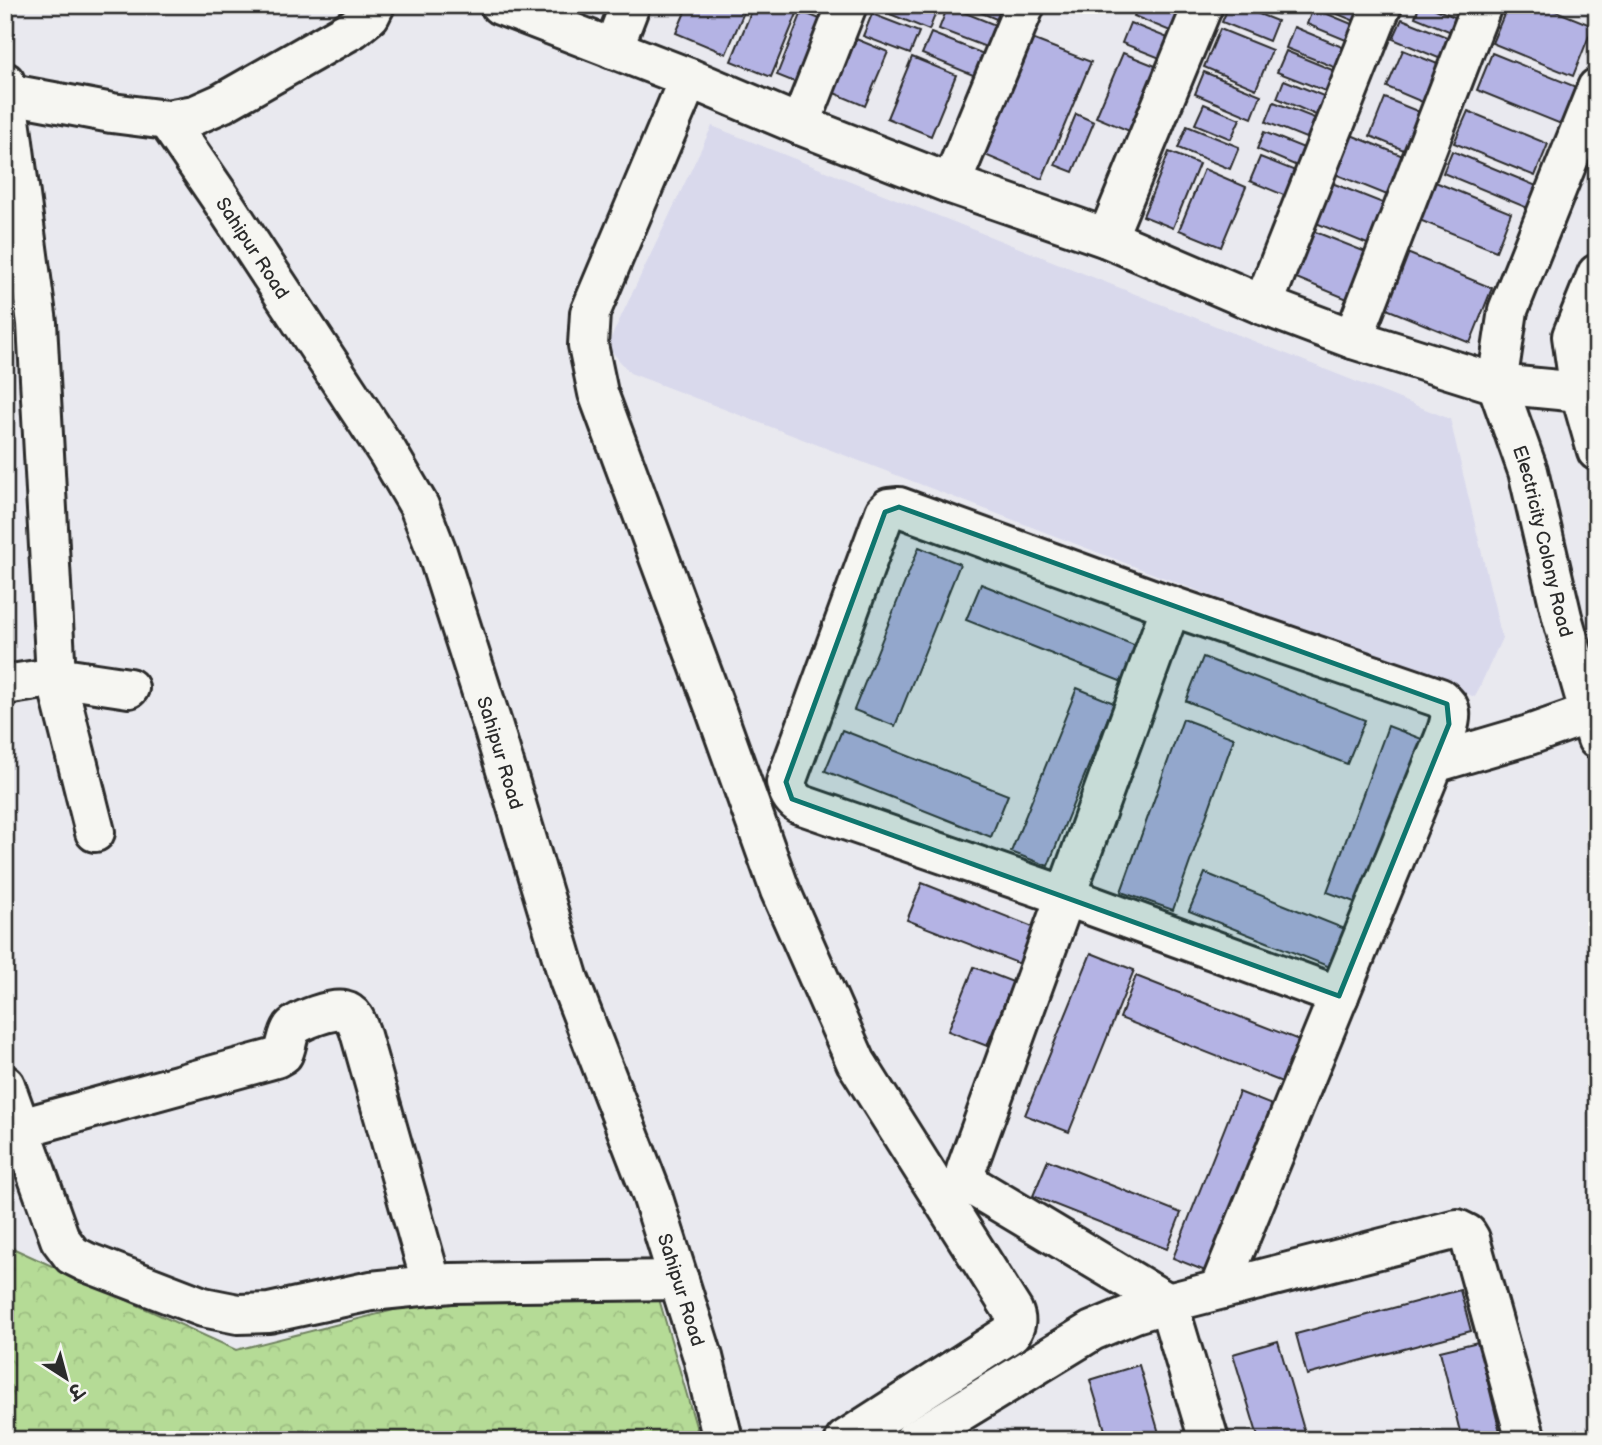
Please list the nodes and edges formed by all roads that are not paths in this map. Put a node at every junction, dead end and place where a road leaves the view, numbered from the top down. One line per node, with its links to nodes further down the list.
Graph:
1 (375, 5): 13 (street)
2 (500, 5): 9 (street)
3 (630, 5): 9 (street)
4 (847, 5): 14 (street)
5 (1025, 5): 15 (street)
6 (1203, 5): 16 (street)
7 (1382, 5): 18 (street)
8 (1482, 5): 19 (street)
9 (613, 49): 10 (street)
10 (689, 78): 14 (street); 39 (street)
11 (1597, 88): 20 (street)
12 (6, 89): 13 (street); 24 (street)
13 (167, 120): 34 (street, Sahipur Road)
14 (800, 125): 15 (street)
15 (951, 184): 16 (street)
16 (1107, 238): 18 (street)
17 (1597, 274): 21 (street)
18 (1263, 305): 19 (street)
19 (1353, 339): 20 (street)
20 (1497, 384): 21 (street); 27 (street, Electricity Colony Road)
21 (1580, 392): 22 (street)
22 (1597, 451)
23 (1171, 606): 28 (street); 30 (street); 30 (street)
24 (56, 677): 25 (street); 26 (street); 29 (street)
25 (5, 685)
26 (129, 688)
27 (1594, 721): 28 (street)
28 (1434, 763): 31 (street)
29 (95, 832)
30 (1065, 896): 31 (street); 37 (street)
31 (1339, 996): 36 (street)
32 (5, 1085): 33 (street)
33 (20, 1128): 35 (street); 35 (street)
34 (679, 1280): 35 (street); 38 (street, Sahipur Road)
35 (432, 1285)
36 (1219, 1289): 37 (street); 42 (street)
37 (1168, 1303): 40 (street); 41 (street)
38 (723, 1440)
39 (845, 1440)
40 (915, 1440)
41 (1209, 1440)
42 (1526, 1440)

